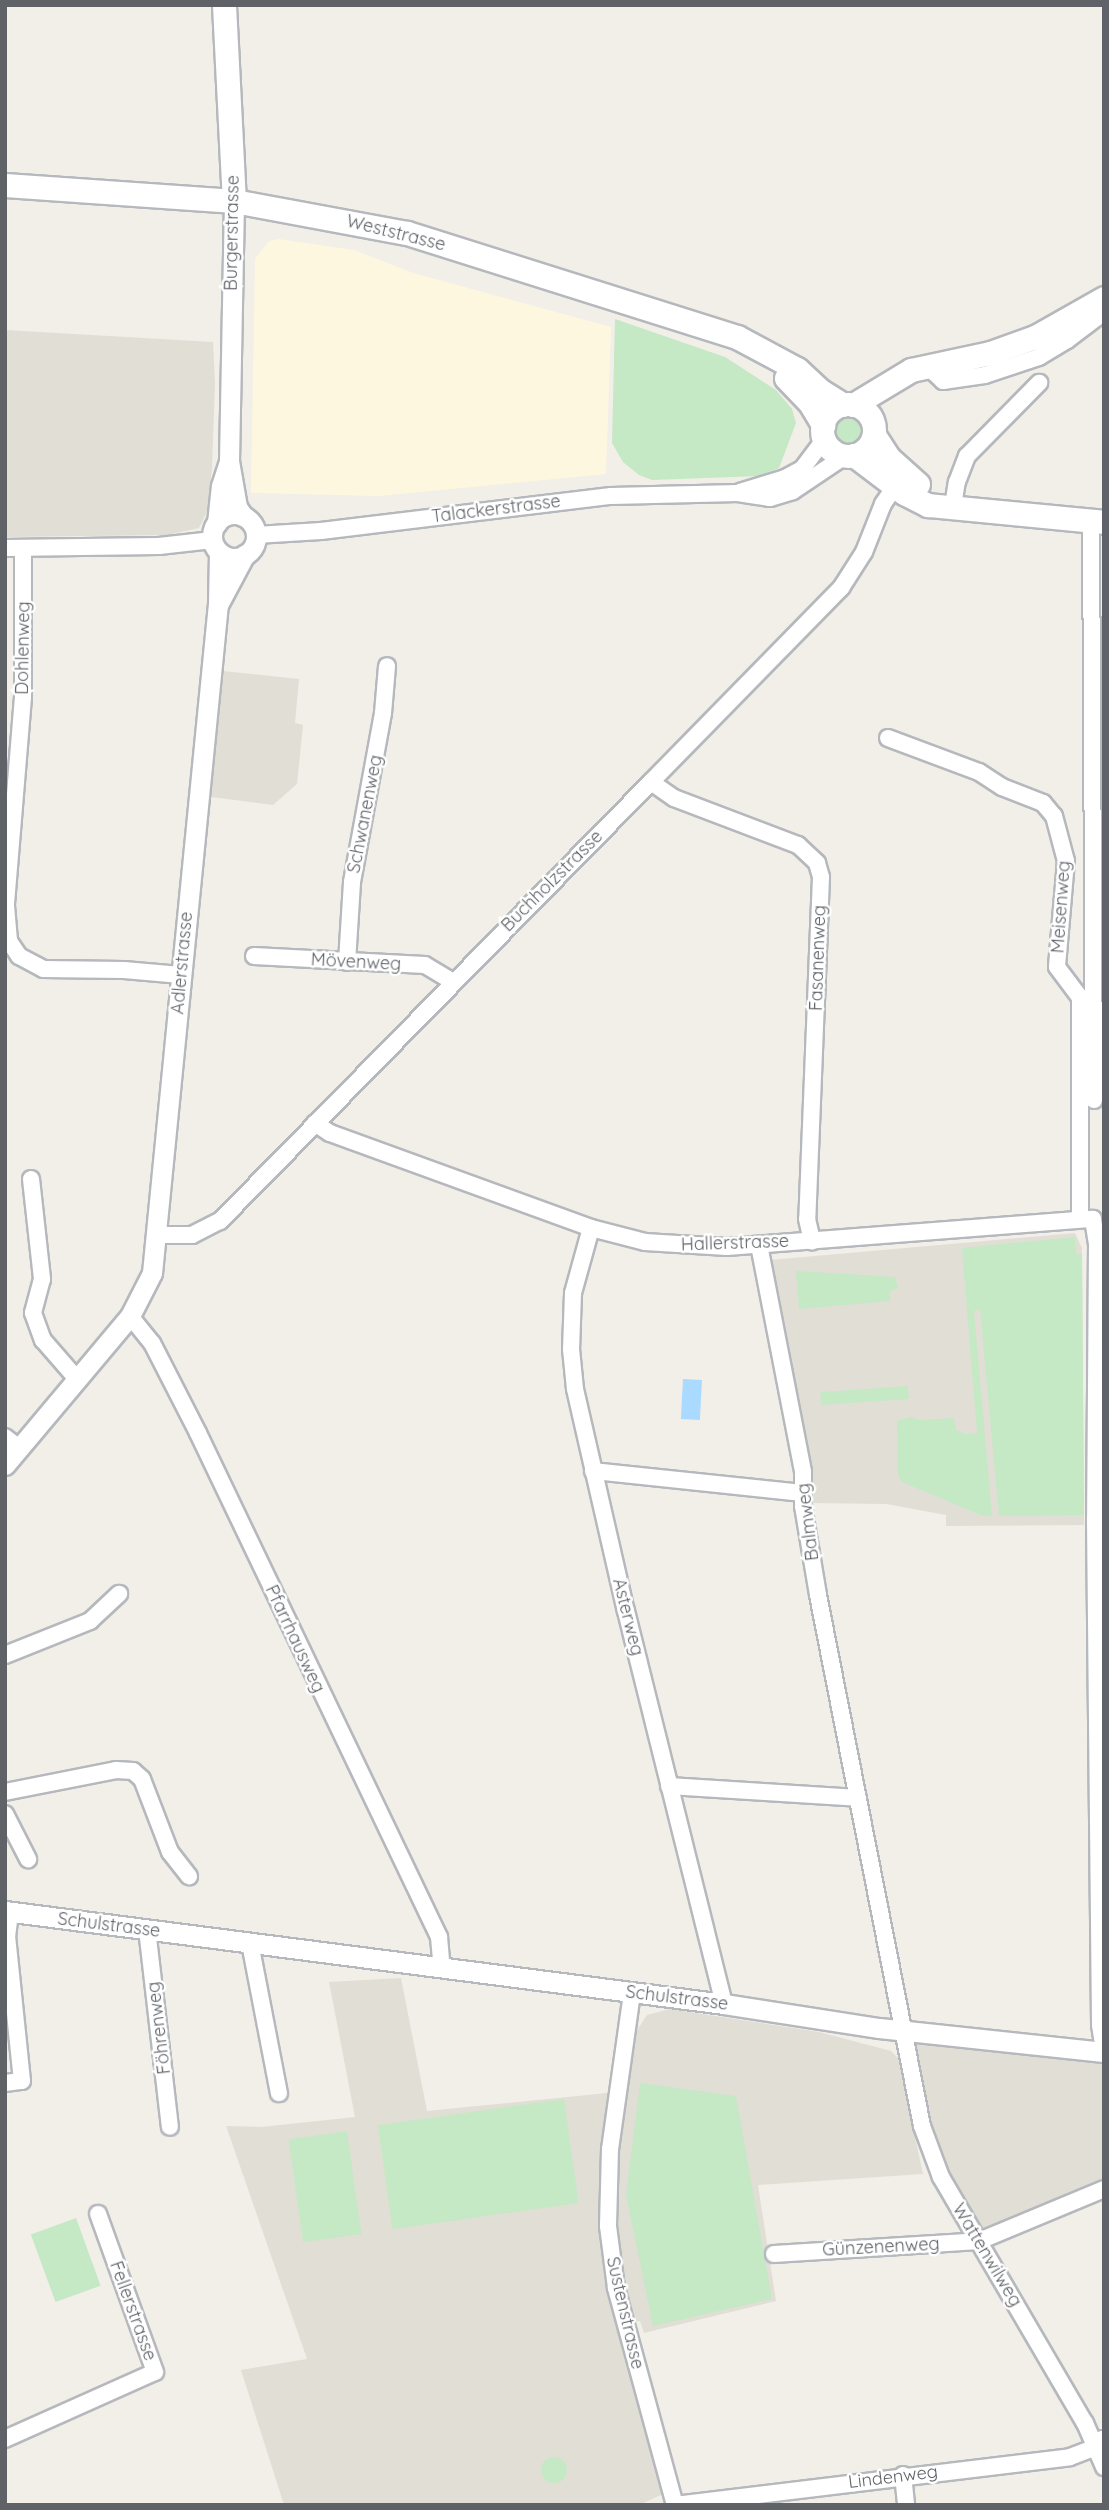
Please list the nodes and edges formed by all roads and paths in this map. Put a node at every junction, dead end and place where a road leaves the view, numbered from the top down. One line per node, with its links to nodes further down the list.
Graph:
1 (224, 5): 3 (main road, Burgerstrasse)
2 (5, 185): 3 (main road, Weststrasse)
3 (234, 201): 6 (main road, Weststrasse); 13 (street, Burgerstrasse)
4 (1104, 298): 7 (main road)
5 (1104, 312): 7 (street)
6 (771, 355): 9 (main road, Weststrasse); 10 (main road, Weststrasse)
7 (935, 373): 9 (main road)
8 (1039, 383): 16 (street)
9 (848, 405): 10 (main road); 11 (main road)
10 (824, 433): 12 (main road); 15 (street, Talackerstrasse)
11 (874, 435): 12 (main road); 14 (main road)
12 (849, 455): 14 (main road); 15 (street, Talackerstrasse)
13 (229, 461): 17 (street, Burgerstrasse); 20 (street, Burgerstrasse)
14 (899, 480): 16 (main road); 27 (street, Buchholzstrasse)
15 (738, 493): 19 (street, Talackerstrasse)
16 (953, 506): 18 (main road)
17 (243, 516): 19 (street); 20 (street)
18 (1097, 522): 32 (street)
19 (256, 535): 23 (street)
20 (216, 538): 22 (street); 23 (street); 24 (street, Adlerstrasse)
21 (5, 548): 22 (street)
22 (23, 548): 30 (street, Dohlenweg)
23 (245, 554): 24 (street, Adlerstrasse)
24 (218, 604): 30 (street, Adlerstrasse)
25 (387, 666): 29 (street, Schwanenweg)
26 (888, 738): 35 (street, Meisenweg)
27 (651, 782): 31 (street, Buchholzstrasse); 38 (street, Fasanenweg)
28 (254, 956): 29 (street, Mövenweg)
29 (347, 962): 31 (street, Mövenweg)
30 (181, 975): 37 (street, Adlerstrasse)
31 (453, 982): 33 (street, Buchholzstrasse)
32 (1094, 1100)
33 (315, 1123): 36 (street, Hallerstrasse); 37 (street, Buchholzstrasse)
34 (32, 1179): 41 (street)
35 (1086, 1219): 38 (street, Hallerstrasse); 46 (street, Meisenweg)
36 (591, 1228): 39 (street, Hallerstrasse); 44 (street, Asterweg)
37 (158, 1235): 40 (street, Adlerstrasse)
38 (812, 1241): 39 (street, Hallerstrasse)
39 (759, 1245): 45 (street, Balmweg)
40 (130, 1316): 41 (street); 58 (street, Pfarrhausweg)
41 (77, 1379): 42 (street)
42 (12, 1443): 43 (street)
43 (5, 1465)
44 (593, 1471): 45 (street); 49 (street, Asterweg)
45 (803, 1493): 51 (street, Balmweg)
46 (1100, 1543): 62 (street, Meisenweg)
47 (119, 1594): 48 (street)
48 (5, 1655)
49 (669, 1786): 51 (street); 60 (street, Asterweg)
50 (5, 1792): 54 (street)
51 (858, 1798): 61 (street, Balmweg)
52 (5, 1814): 53 (street)
53 (28, 1859)
54 (189, 1876)
55 (9, 1916): 56 (street, Schulstrasse); 63 (street); 64 (street)
56 (148, 1929): 57 (street, Schulstrasse); 66 (street, Föhrenweg)
57 (250, 1943): 58 (street, Schulstrasse); 65 (street)
58 (442, 1969): 59 (street, Schulstrasse)
59 (632, 1993): 60 (street, Schulstrasse); 75 (street, Sustenstrasse)
60 (724, 2004): 61 (street, Schulstrasse)
61 (904, 2030): 62 (street, Schulstrasse); 69 (street, Wattenwilweg)
62 (1104, 2051)
63 (5, 2084)
64 (33, 2089)
65 (279, 2093)
66 (170, 2127)
67 (1104, 2189): 69 (street, Günzenenweg)
68 (98, 2214): 71 (street, Fellerstrasse)
69 (979, 2241): 70 (street, Günzenenweg); 72 (street, Wattenwilweg)
70 (774, 2254)
71 (5, 2439)
72 (1100, 2442): 73 (street, Wattenwilweg); 74 (street, Lindenweg)
73 (1104, 2467)
74 (903, 2475): 75 (street, Lindenweg); 76 (street)
75 (675, 2505)
76 (906, 2505)

